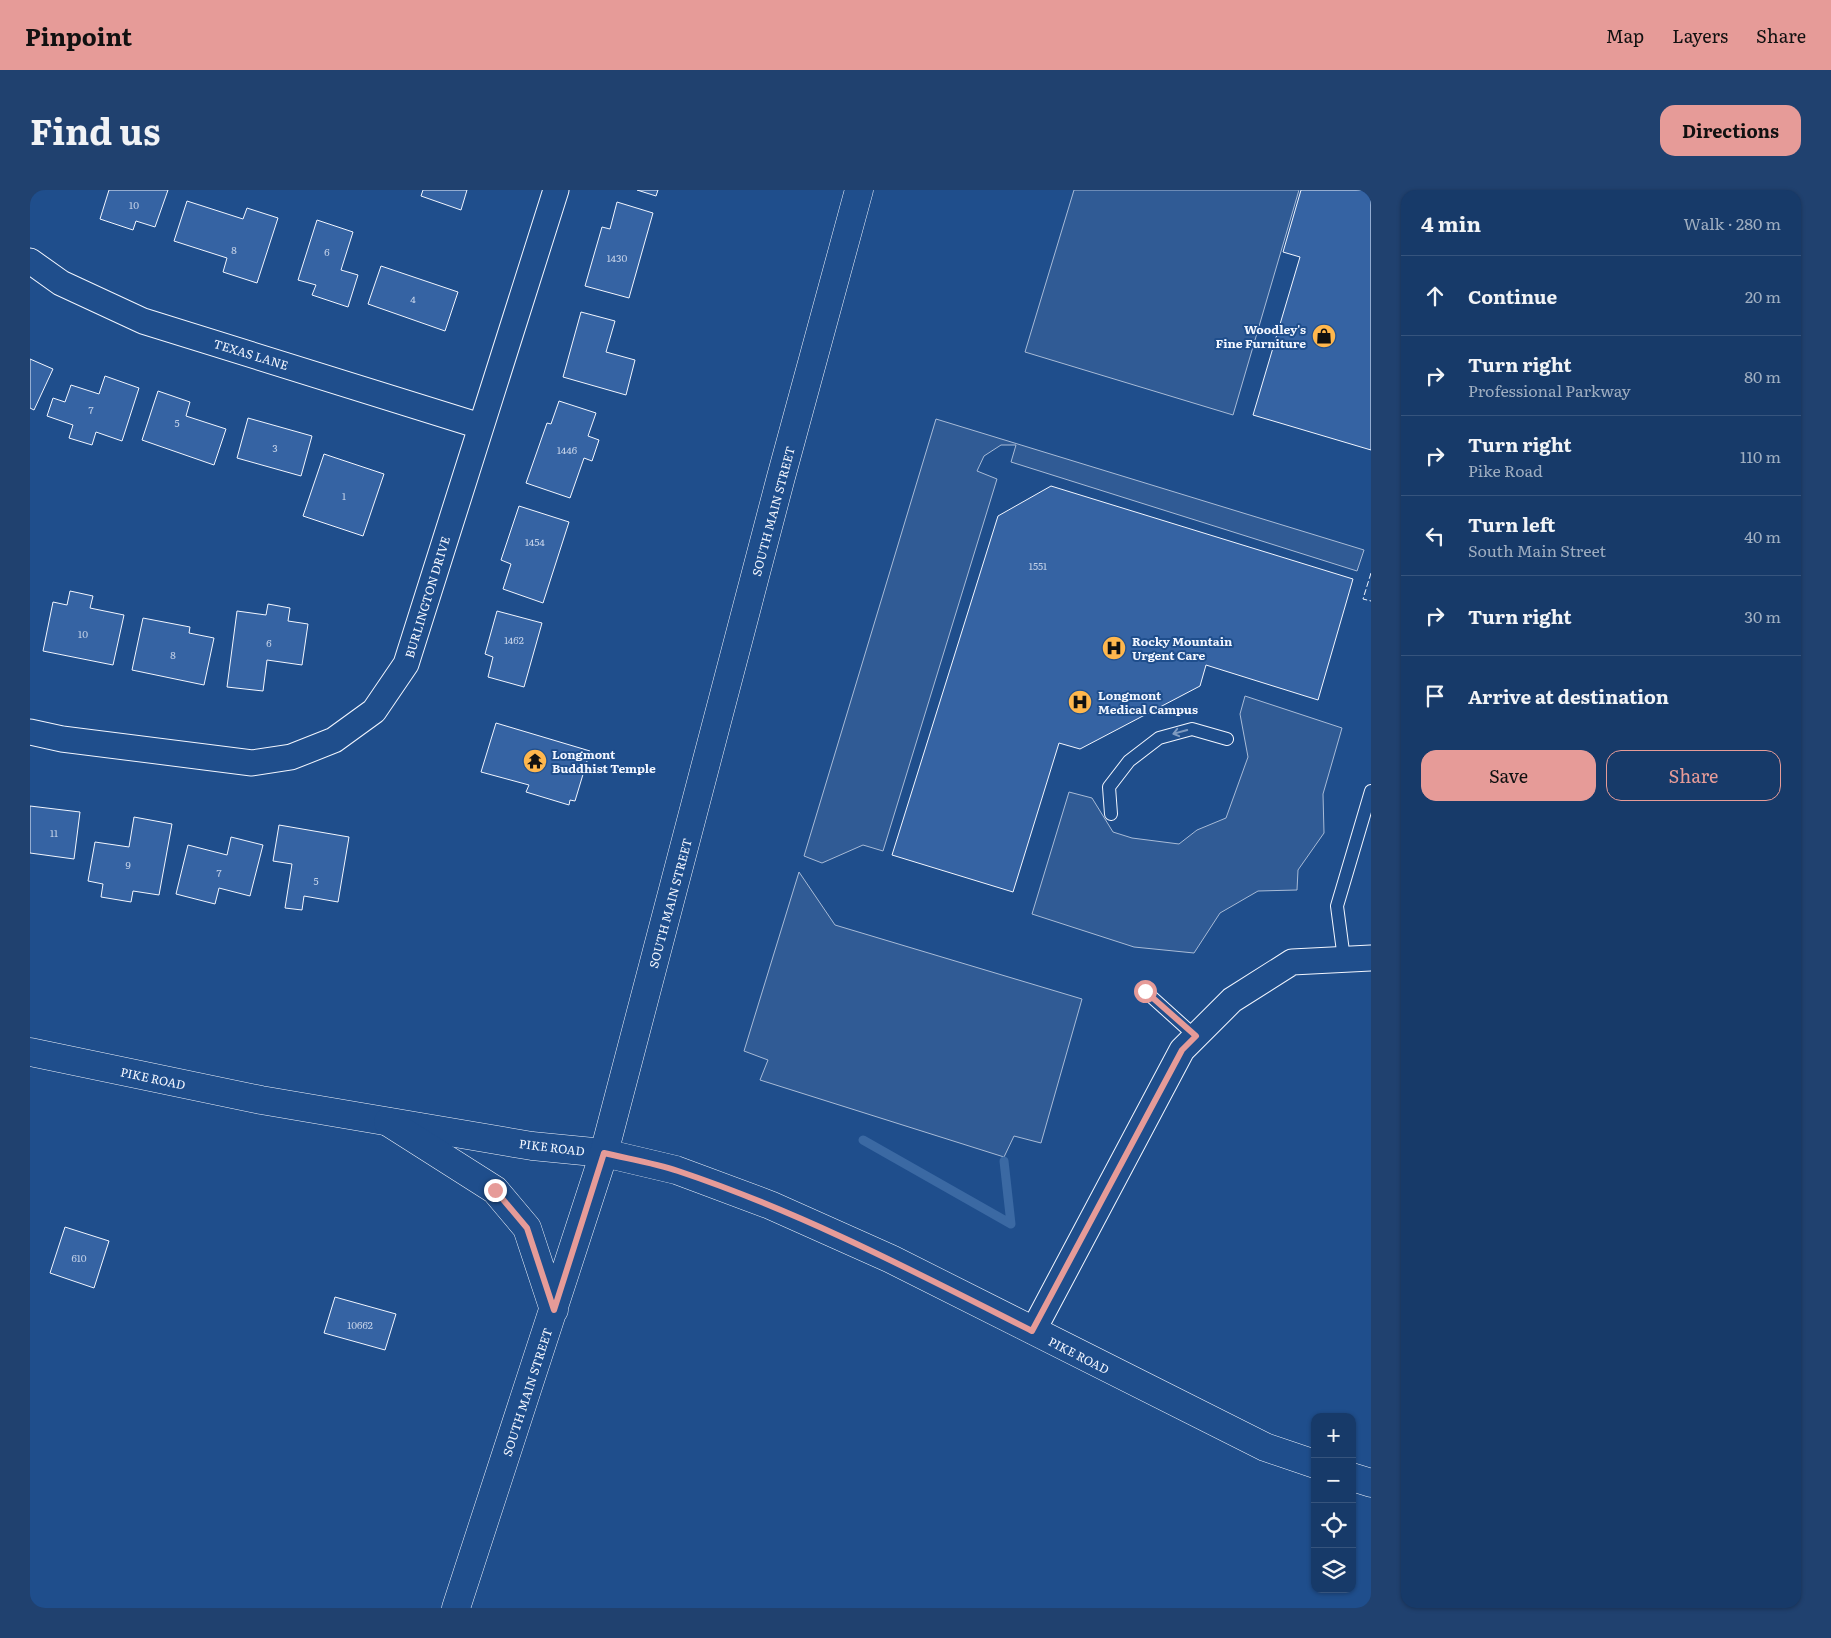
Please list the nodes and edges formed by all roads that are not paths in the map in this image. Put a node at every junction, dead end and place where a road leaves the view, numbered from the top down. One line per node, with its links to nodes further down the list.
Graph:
1 (556, 190): 4 (street, BURLINGTON DRIVE)
2 (859, 190): 15 (main road, SOUTH MAIN STREET)
3 (30, 261): 4 (street, TEXAS LANE)
4 (480, 426): 5 (street, BURLINGTON DRIVE)
5 (30, 732)
6 (1227, 739): 8 (lane, one-way to 8)
7 (1371, 792): 10 (lane)
8 (1111, 814)
9 (1371, 958): 10 (street)
10 (1344, 959): 12 (street)
11 (1145, 991): 12 (lane)
12 (1196, 1036): 17 (street)
13 (30, 1052): 14 (main road, PIKE ROAD)
14 (388, 1122): 15 (main road, PIKE ROAD); 16 (main road)
15 (604, 1153): 16 (main road, SOUTH MAIN STREET); 17 (main road, PIKE ROAD)
16 (554, 1310): 21 (main road, SOUTH MAIN STREET)
17 (1032, 1331): 18 (main road, PIKE ROAD)
18 (1311, 1463)
19 (1356, 1478): 20 (main road)
20 (1371, 1483)
21 (456, 1608)

